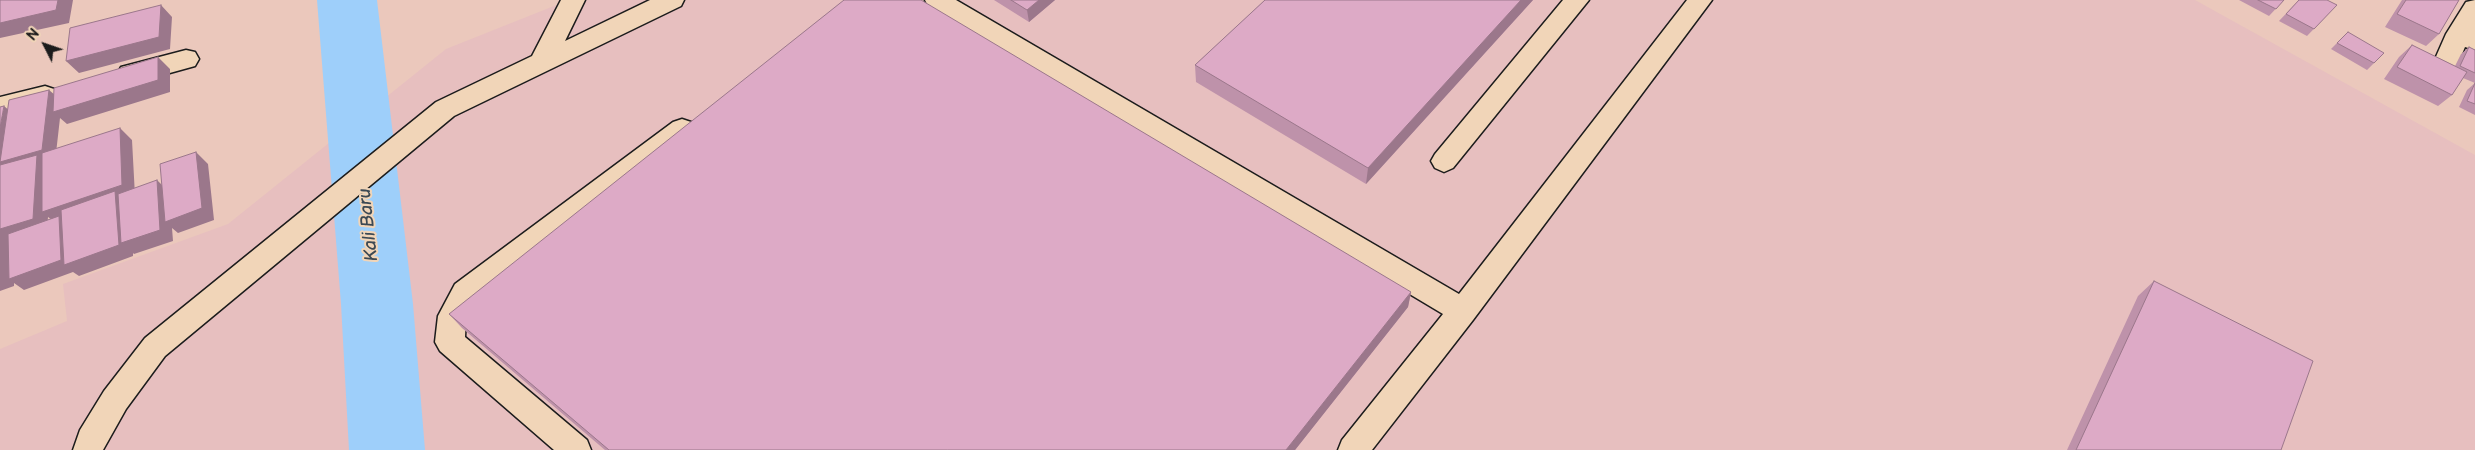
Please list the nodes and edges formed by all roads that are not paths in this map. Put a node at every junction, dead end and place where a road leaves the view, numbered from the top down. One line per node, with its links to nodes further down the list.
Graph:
1 (573, 0): 9 (street)
2 (672, 0): 9 (street)
3 (937, 0): 16 (street)
4 (1577, 0): 15 (street)
5 (1700, 0): 16 (street)
6 (2475, 8): 7 (street)
7 (2467, 37): 10 (street)
8 (186, 59): 11 (street)
9 (540, 63): 17 (street)
10 (2444, 68)
11 (112, 78)
12 (65, 91): 13 (street)
13 (0, 107)
14 (703, 114): 18 (street)
15 (1444, 161)
16 (1463, 311): 19 (street)
17 (88, 450)
18 (576, 450)
19 (1353, 450)

